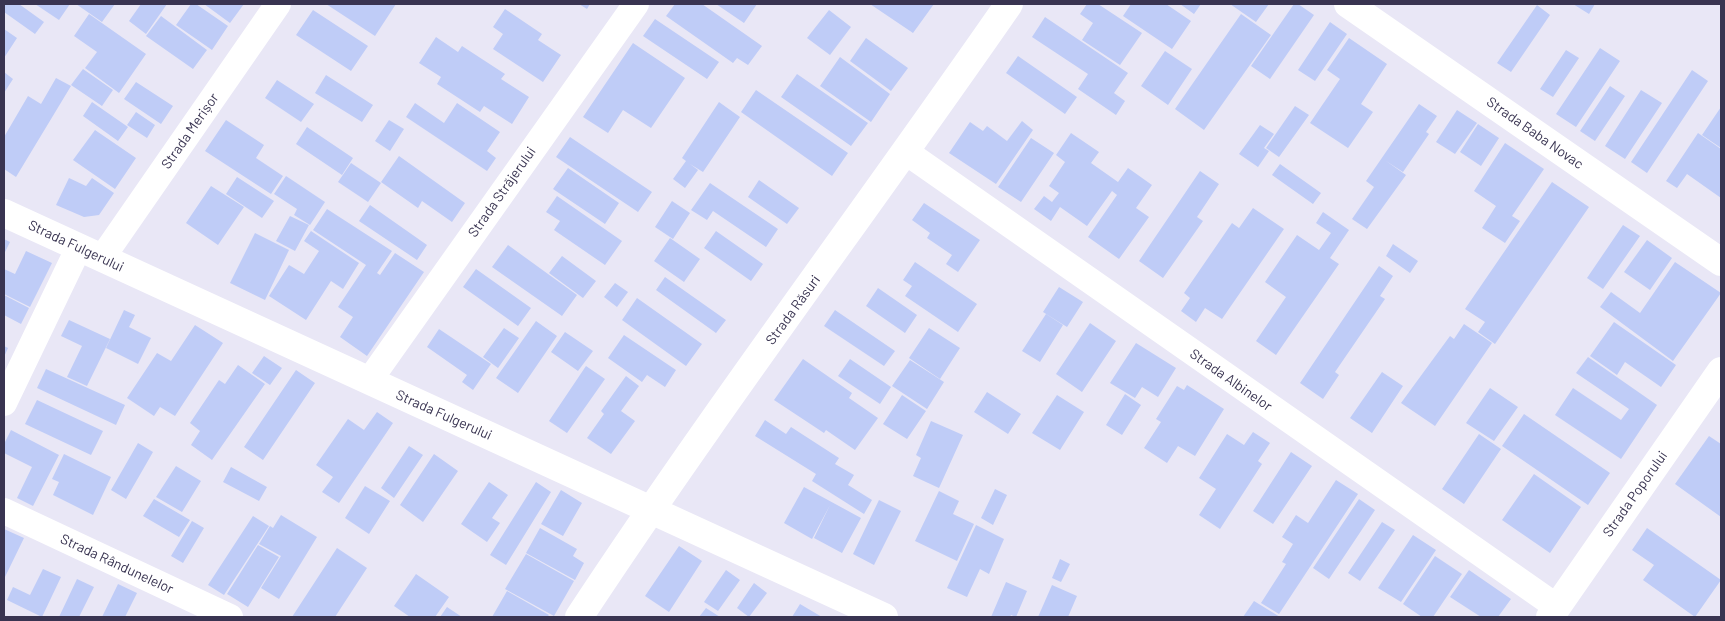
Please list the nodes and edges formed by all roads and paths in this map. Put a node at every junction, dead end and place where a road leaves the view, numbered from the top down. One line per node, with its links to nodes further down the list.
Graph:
1 (278, 4): 7 (street, Strada Merișor)
2 (636, 4): 10 (street, Strada Străjerului)
3 (1009, 4): 5 (street, Strada Răsuri)
4 (1348, 4): 8 (street, Strada Baba Novac)
5 (906, 152): 12 (street, Strada Răsuri); 14 (street, Strada Albinelor)
6 (4, 213): 7 (street, Strada Fulgerului)
7 (91, 253): 10 (street, Strada Fulgerului); 11 (street, Strada Merișor)
8 (1721, 262)
9 (1721, 370): 14 (street, Strada Poporului)
10 (369, 381): 12 (street, Strada Fulgerului)
11 (4, 403)
12 (650, 508): 16 (street, Strada Răsuri); 17 (street, Strada Fulgerului)
13 (4, 511): 15 (street, Strada Rândunelelor)
14 (1553, 612)
15 (230, 617)
16 (579, 617)
17 (884, 617)

